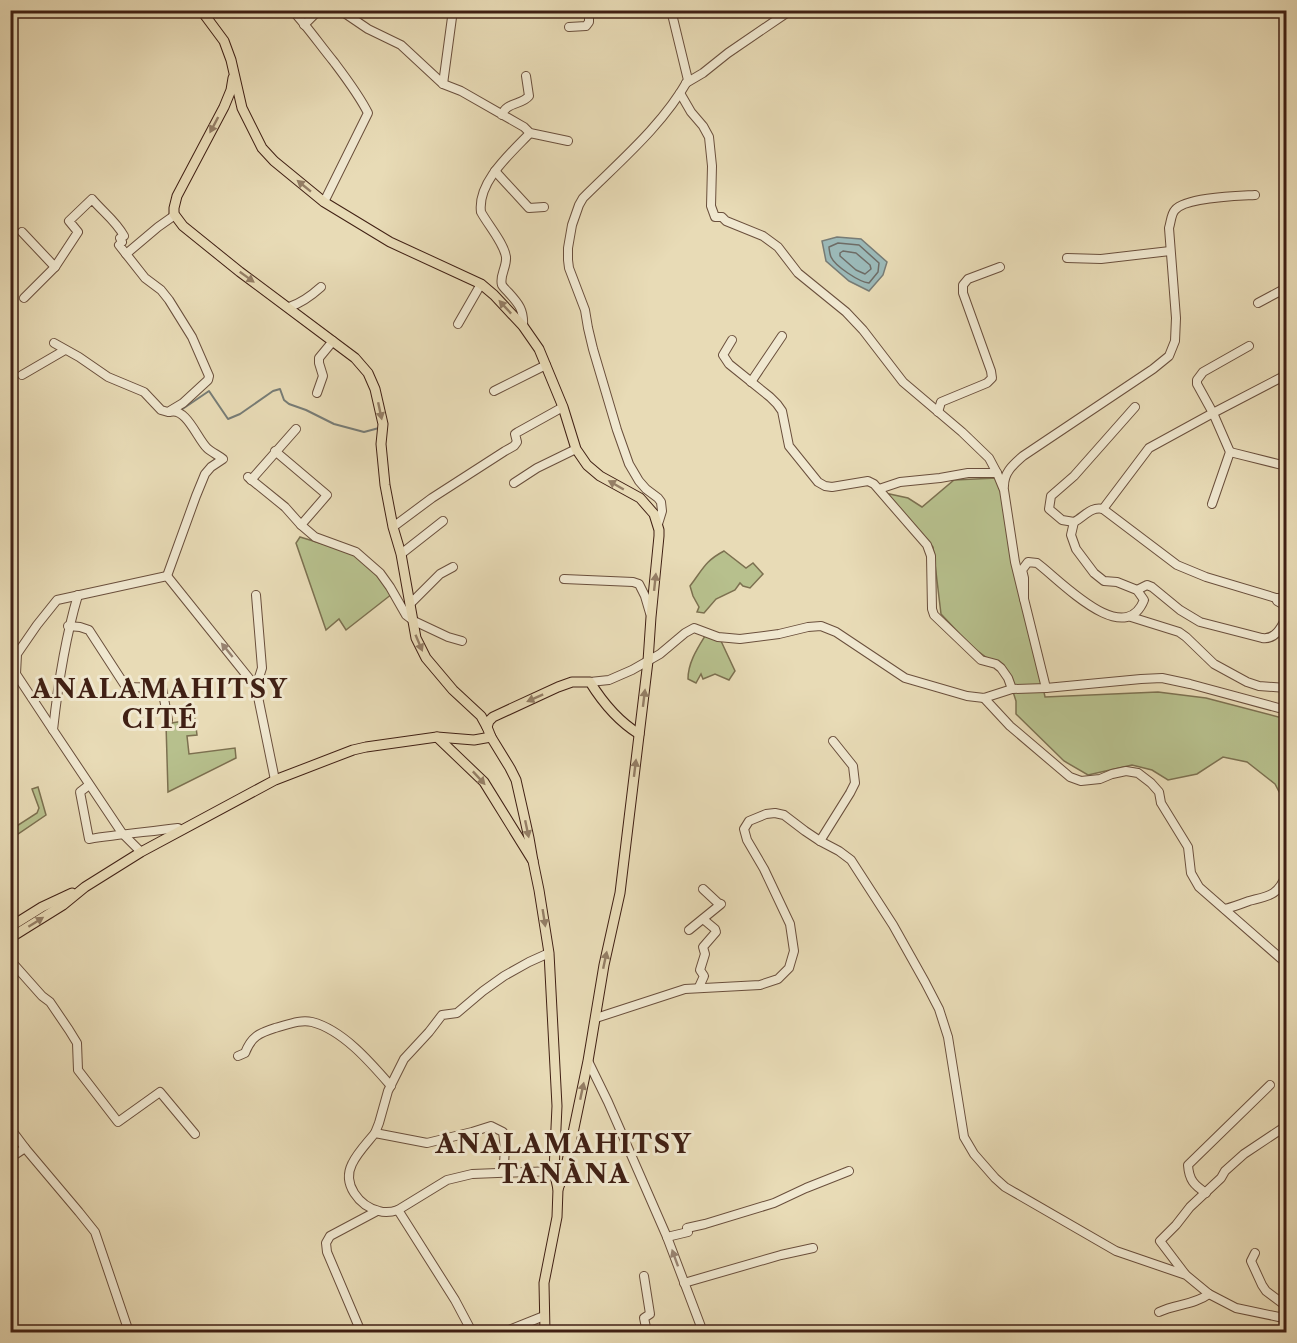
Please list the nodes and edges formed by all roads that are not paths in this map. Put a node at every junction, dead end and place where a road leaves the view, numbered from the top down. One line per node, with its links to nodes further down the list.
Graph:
1 (201, 10): 11 (main road)
2 (292, 10): 9 (street)
3 (320, 10): 9 (street)
4 (340, 10): 14 (street)
5 (453, 10): 14 (street)
6 (589, 10): 10 (street)
7 (671, 10): 13 (street)
8 (791, 10): 13 (street)
9 (304, 25): 21 (street)
10 (569, 27)
11 (233, 70): 21 (main road, one-way to 11); 23 (main road, one-way to 23)
12 (526, 76): 16 (street)
13 (686, 83): 15 (street)
14 (443, 84): 16 (street)
15 (680, 93): 53 (street); 68 (street)
16 (502, 115): 17 (street)
17 (530, 133): 18 (street); 19 (street)
18 (568, 141)
19 (495, 171): 22 (street); 37 (street)
20 (1255, 195): 25 (street)
21 (324, 202): 30 (main road)
22 (544, 207)
23 (175, 215): 26 (street); 35 (main road, one-way to 35)
24 (22, 232): 28 (street)
25 (1170, 251): 27 (street); 63 (street)
26 (126, 254): 28 (street); 52 (street)
27 (1067, 258)
28 (55, 267): 33 (street)
29 (1000, 267): 53 (street)
30 (481, 284): 36 (street); 37 (main road, one-way to 30)
31 (321, 287): 35 (street)
32 (1287, 288): 34 (street)
33 (24, 298)
34 (1258, 303)
35 (289, 307): 40 (main road)
36 (458, 324)
37 (523, 326): 44 (main road)
38 (782, 336): 47 (street)
39 (732, 340): 47 (street)
40 (333, 341): 49 (street); 70 (main road, one-way to 70)
41 (54, 343): 43 (street)
42 (1250, 346): 54 (street)
43 (65, 350): 45 (street); 52 (street)
44 (546, 365): 48 (street); 50 (main road)
45 (22, 375)
46 (1287, 375): 54 (street)
47 (752, 382): 62 (street)
48 (495, 391)
49 (317, 393)
50 (563, 407): 56 (main road); 70 (street)
51 (1135, 407): 67 (street)
52 (168, 412): 73 (street)
53 (938, 412): 60 (street)
54 (1213, 413): 58 (street); 65 (street)
55 (296, 429): 57 (street)
56 (576, 449): 61 (street); 68 (main road, one-way to 56)
57 (275, 451): 69 (street); 69 (street)
58 (1230, 452): 59 (street); 64 (street)
59 (1287, 466)
60 (997, 472): 62 (street); 63 (street)
61 (514, 483)
62 (879, 489): 94 (street)
63 (1004, 490): 80 (street)
64 (1212, 504)
65 (1102, 509): 67 (street); 78 (street)
66 (443, 521): 71 (street)
67 (1074, 522): 75 (street)
68 (657, 524): 83 (main road, one-way to 68)
69 (302, 525): 86 (street)
70 (393, 527): 71 (main road)
71 (401, 554): 81 (main road)
72 (453, 567): 81 (street)
73 (167, 576): 76 (street); 91 (street, one-way to 73)
74 (564, 579): 83 (street)
75 (1137, 590): 84 (street); 85 (street)
76 (78, 595): 87 (street); 99 (street)
77 (256, 595): 91 (street)
78 (1276, 598): 79 (street); 82 (street)
79 (1287, 598)
80 (1024, 599): 84 (street); 92 (street)
81 (411, 603): 86 (main road)
82 (1287, 614)
83 (651, 617): 89 (main road)
84 (1131, 617): 93 (street)
85 (1287, 618)
86 (414, 621): 88 (street); 98 (main road, one-way to 98)
87 (68, 626): 97 (street); 99 (street)
88 (462, 641)
89 (648, 661): 90 (street); 95 (street); 100 (main road, one-way to 89)
90 (590, 682): 98 (main road, one-way to 98); 100 (main road)
91 (256, 687): 104 (street)
92 (1046, 688): 94 (street); 96 (street)
93 (1287, 688)
94 (1012, 690): 95 (street)
95 (984, 698): 114 (street)
96 (1287, 710)
97 (168, 720)
98 (487, 726): 101 (main road)
99 (52, 730): 105 (street)
100 (639, 734): 123 (main road, one-way to 100)
101 (491, 737): 102 (main road); 110 (main road, one-way to 110)
102 (437, 738): 104 (main road); 110 (main road, one-way to 110)
103 (833, 741): 108 (street)
104 (275, 780): 106 (main road)
105 (89, 785): 107 (street); 107 (street)
106 (179, 831): 107 (street); 109 (main road)
107 (122, 833): 109 (street)
108 (820, 841): 122 (street); 147 (street)
109 (141, 852): 112 (main road)
110 (532, 861): 119 (main road, one-way to 119)
111 (1287, 875): 114 (street)
112 (85, 888): 116 (main road); 118 (main road, one-way to 112)
113 (703, 889): 115 (street)
114 (1225, 909): 121 (street)
115 (703, 919): 117 (street); 122 (street)
116 (10, 927)
117 (689, 930)
118 (10, 938)
119 (549, 953): 127 (street); 128 (main road)
120 (10, 960): 133 (street)
121 (1287, 963)
122 (699, 987): 123 (street)
123 (596, 1018): 125 (main road)
124 (238, 1056): 127 (street)
125 (588, 1061): 129 (main road, one-way to 125); 144 (street)
126 (1270, 1085): 141 (street)
127 (391, 1086): 132 (street)
128 (557, 1122): 129 (main road); 134 (main road)
129 (575, 1122): 135 (main road)
130 (1287, 1126): 141 (street)
131 (10, 1128): 136 (street)
132 (375, 1133): 140 (street); 143 (street)
133 (195, 1134)
134 (556, 1144): 135 (main road); 138 (main road)
135 (570, 1146): 138 (main road)
136 (25, 1148): 137 (street); 155 (street)
137 (10, 1158)
138 (560, 1171): 140 (street); 153 (main road)
139 (849, 1171): 144 (street)
140 (501, 1172): 142 (street)
141 (1206, 1193): 147 (street)
142 (398, 1210): 143 (street); 157 (street)
143 (377, 1211): 156 (street)
144 (667, 1237): 149 (street, one-way to 144)
145 (813, 1248): 149 (street)
146 (1255, 1253): 151 (street)
147 (1186, 1275): 150 (street)
148 (644, 1276): 160 (street)
149 (684, 1283): 161 (street)
150 (1209, 1294): 152 (street); 154 (street)
151 (1287, 1306)
152 (1159, 1312)
153 (544, 1316): 158 (street); 159 (main road)
154 (1287, 1316)
155 (129, 1332)
156 (361, 1332)
157 (472, 1332)
158 (504, 1332)
159 (545, 1332)
160 (647, 1332)
161 (703, 1332)

